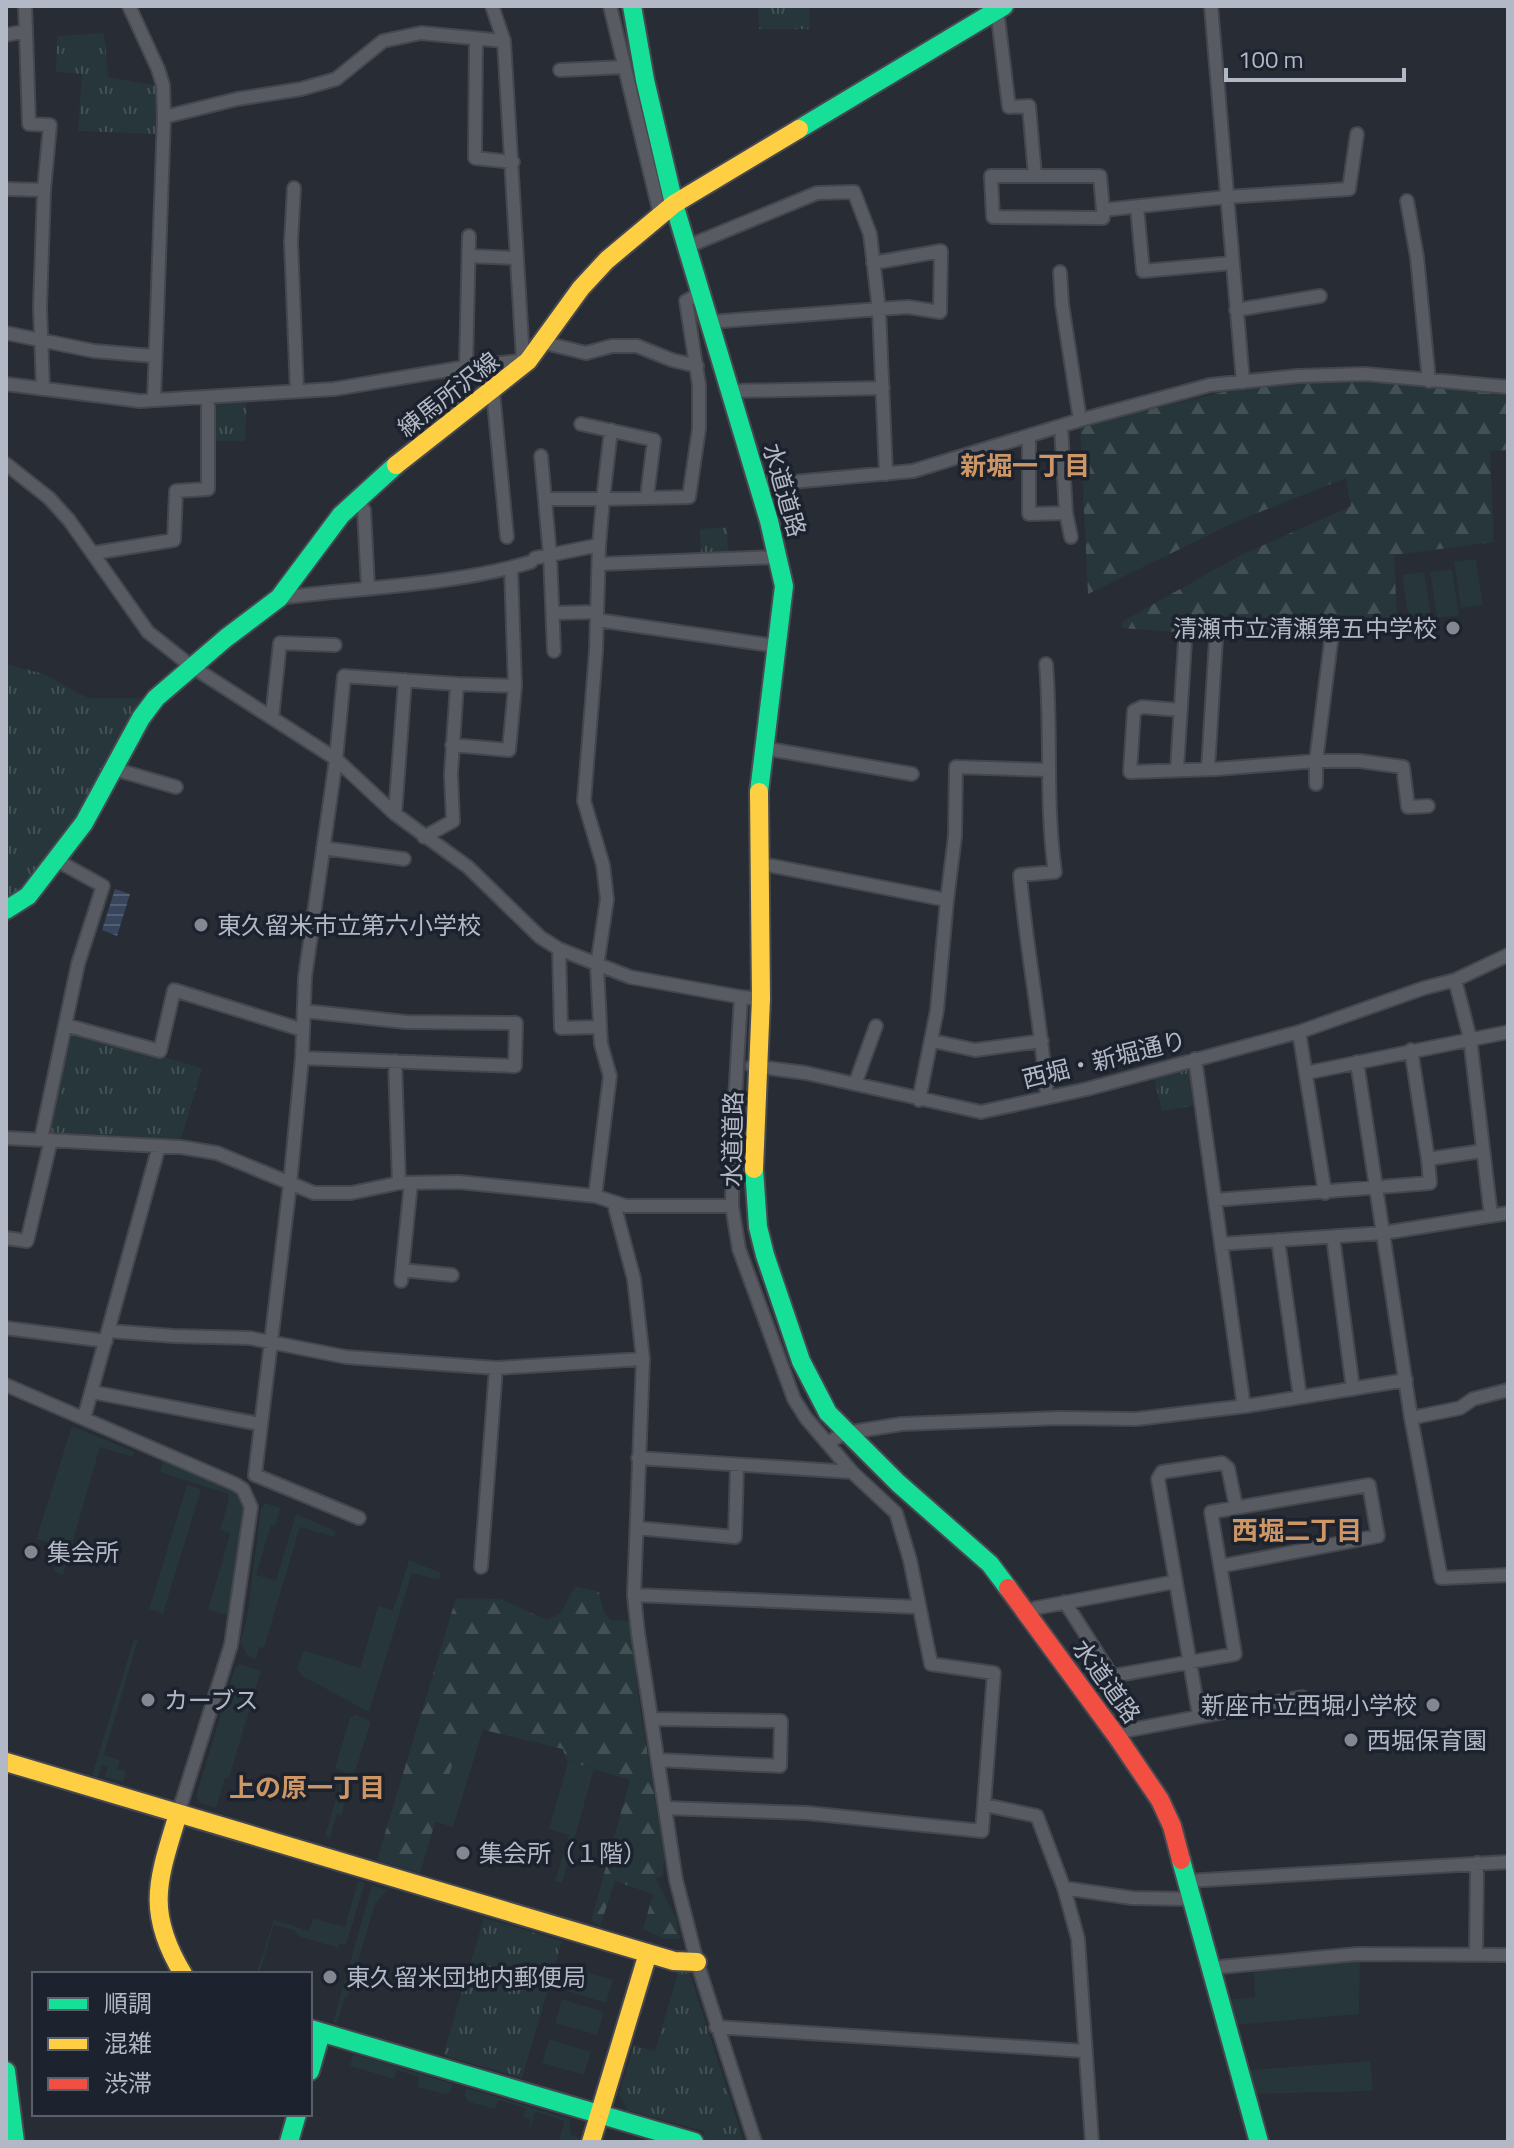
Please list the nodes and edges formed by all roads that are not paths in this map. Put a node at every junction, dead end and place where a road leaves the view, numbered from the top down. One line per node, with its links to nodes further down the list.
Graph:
1 (25, 6): 8 (street)
2 (129, 6): 14 (street)
3 (492, 6): 11 (street)
4 (610, 6): 12 (street)
5 (632, 6): 24 (street, 水道道路)
6 (1211, 6): 21 (street)
7 (1001, 8): 17 (street); 24 (street, 練馬所沢線)
8 (26, 31): 9 (street); 20 (street)
9 (6, 35)
10 (476, 39): 11 (street); 14 (street); 16 (street)
11 (504, 41): 16 (street)
12 (624, 67): 13 (street); 24 (street)
13 (560, 70)
14 (164, 117): 41 (street)
15 (1357, 134): 21 (street)
16 (513, 162): 29 (street)
17 (1035, 176): 25 (street); 25 (street)
18 (294, 188): 51 (street)
19 (6, 189): 20 (street)
20 (44, 190): 39 (street)
21 (1226, 197): 23 (street); 31 (street)
22 (1407, 201): 45 (street)
23 (1137, 207): 25 (street); 31 (street)
24 (667, 209): 27 (street, 水道道路); 40 (street, 練馬所沢線)
25 (1103, 210)
26 (469, 236): 28 (street)
27 (686, 247): 30 (street); 33 (street, 水道道路)
28 (469, 256): 29 (street); 44 (street)
29 (516, 258): 42 (street)
30 (873, 263): 35 (street); 35 (street)
31 (1232, 263): 36 (street)
32 (1060, 272): 56 (street)
33 (701, 293): 37 (street, 水道道路); 43 (street)
34 (1320, 296): 36 (street)
35 (879, 309): 37 (street); 49 (street)
36 (1236, 310): 46 (street)
37 (710, 322): 52 (street, 水道道路)
38 (6, 333): 39 (street)
39 (42, 341): 41 (street); 50 (street)
40 (541, 342): 42 (street, 練馬所沢線); 43 (street)
41 (154, 356): 55 (street)
42 (526, 360): 44 (street); 53 (street, 練馬所沢線)
43 (697, 366): 65 (street)
44 (466, 367): 51 (street)
45 (1429, 381): 46 (street); 48 (street)
46 (1243, 382): 56 (street)
47 (6, 384): 50 (street)
48 (1508, 387)
49 (883, 388): 52 (street); 63 (street)
50 (43, 389): 55 (street)
51 (297, 391): 54 (street)
52 (731, 391): 64 (street, 水道道路)
53 (493, 392): 68 (street, 練馬所沢線); 70 (street)
54 (208, 398): 55 (street); 73 (street)
55 (154, 400)
56 (1080, 420): 58 (street)
57 (581, 424): 59 (street)
58 (1061, 426): 60 (street); 69 (street)
59 (611, 430): 65 (street); 67 (street)
60 (1029, 436): 63 (street); 69 (street)
61 (541, 456): 66 (street)
62 (6, 464): 73 (street)
63 (886, 474): 64 (street)
64 (759, 485): 75 (street, 水道道路)
65 (647, 497): 67 (street)
66 (545, 499): 67 (street); 74 (street)
67 (603, 499): 72 (street)
68 (357, 501): 78 (street); 79 (street, 練馬所沢線)
69 (1066, 513): 71 (street)
70 (507, 537)
71 (1071, 537)
72 (599, 545): 74 (street); 76 (street)
73 (94, 553): 89 (street)
74 (550, 555): 77 (street); 80 (street)
75 (779, 557): 76 (street); 86 (street, 水道道路)
76 (599, 564): 81 (street)
77 (511, 568): 78 (street); 92 (street)
78 (368, 587): 79 (street)
79 (279, 598): 89 (street, 練馬所沢線)
80 (553, 613): 81 (street); 87 (street)
81 (597, 616): 86 (street); 117 (street)
82 (1333, 626): 98 (street)
83 (1216, 639): 101 (street)
84 (1185, 641): 93 (street)
85 (335, 645): 94 (street)
86 (776, 646): 96 (street, 水道道路)
87 (554, 651)
88 (1046, 664): 102 (street)
89 (191, 666): 94 (street); 99 (street, 練馬所沢線)
90 (405, 680): 91 (street); 97 (street); 107 (street)
91 (457, 684): 92 (street); 95 (street)
92 (515, 686): 95 (street)
93 (1180, 710): 100 (street); 100 (street)
94 (272, 718): 97 (street)
95 (452, 745): 108 (street)
96 (763, 748): 103 (street); 112 (street, 水道道路)
97 (336, 759): 107 (street); 109 (street)
98 (1316, 761): 101 (street); 104 (street); 106 (street)
99 (114, 769): 105 (street); 111 (street, 練馬所沢線)
100 (1177, 769): 101 (street)
101 (1208, 769)
102 (1047, 770): 113 (street); 130 (street)
103 (912, 774)
104 (1316, 784)
105 (176, 787)
106 (1428, 806)
107 (395, 814): 108 (street)
108 (424, 837): 115 (street)
109 (323, 848): 110 (street); 121 (street)
110 (404, 859)
111 (56, 860): 114 (street, 練馬所沢線); 122 (street)
112 (758, 863): 113 (street); 120 (street, 水道道路)
113 (947, 900): 129 (street)
114 (6, 910)
115 (559, 949): 117 (street); 124 (street)
116 (1508, 955): 118 (street, 西堀・新堀通り)
117 (597, 966): 119 (street); 124 (street)
118 (1455, 980): 126 (street, 西堀・新堀通り); 128 (street)
119 (741, 997): 120 (street); 136 (street)
120 (761, 999): 137 (street, 水道道路)
121 (304, 1011): 125 (street); 134 (street)
122 (65, 1025): 125 (street); 143 (street)
123 (876, 1026): 139 (street)
124 (600, 1027): 151 (street)
125 (303, 1030): 132 (street)
126 (1299, 1032): 133 (street, 西堀・新堀通り); 138 (street)
127 (1508, 1032): 128 (street)
128 (1470, 1038): 131 (street); 145 (street)
129 (933, 1041): 130 (street); 141 (street)
130 (1042, 1041): 140 (street)
131 (1411, 1050): 135 (street); 146 (street)
132 (302, 1058): 134 (street); 148 (street)
133 (1195, 1059): 140 (street, 西堀・新堀通り); 152 (street)
134 (395, 1061): 147 (street)
135 (1357, 1062): 138 (street); 149 (street)
136 (738, 1065): 137 (street, 西堀・新堀通り); 154 (street)
137 (758, 1066): 139 (street, 西堀・新堀通り); 178 (street, 水道道路)
138 (1306, 1073): 150 (street)
139 (855, 1084): 141 (street, 西堀・新堀通り)
140 (1047, 1096): 141 (street, 西堀・新堀通り)
141 (919, 1100)
142 (6, 1138): 143 (street)
143 (46, 1140): 144 (street); 159 (street)
144 (159, 1146): 148 (street); 164 (street)
145 (1482, 1151): 146 (street); 156 (street)
146 (1428, 1159): 149 (street)
147 (405, 1183): 148 (street); 151 (street); 162 (street)
148 (290, 1184): 165 (street)
149 (1376, 1188): 150 (street); 157 (street)
150 (1325, 1193): 152 (street)
151 (595, 1196): 153 (street)
152 (1215, 1200): 161 (street)
153 (614, 1204): 154 (street); 166 (street)
154 (732, 1206): 179 (street)
155 (1508, 1213): 156 (street)
156 (1491, 1216): 157 (street)
157 (1383, 1233): 158 (street); 168 (street)
158 (1333, 1237): 160 (street); 170 (street)
159 (6, 1238)
160 (1278, 1240): 161 (street); 173 (street)
161 (1221, 1244): 174 (street)
162 (452, 1275)
163 (6, 1328): 164 (street)
164 (108, 1336): 165 (street); 172 (street)
165 (270, 1341): 167 (street); 177 (street)
166 (643, 1359): 167 (street); 180 (street)
167 (496, 1368): 187 (street)
168 (1406, 1380): 170 (street); 176 (street)
169 (6, 1385): 175 (street)
170 (1353, 1389): 173 (street)
171 (1508, 1390): 176 (street)
172 (92, 1392): 175 (street); 177 (street)
173 (1300, 1397): 174 (street)
174 (1246, 1406): 178 (street)
175 (84, 1418): 203 (street)
176 (1411, 1418): 188 (street)
177 (260, 1424): 184 (street)
178 (845, 1433): 179 (street); 193 (street, 水道道路)
179 (827, 1443): 182 (street)
180 (638, 1458): 181 (street); 185 (street)
181 (737, 1466): 182 (street); 185 (street)
182 (852, 1472): 192 (street)
183 (1236, 1506): 186 (street); 186 (street); 189 (street)
184 (359, 1518)
185 (637, 1528): 190 (street)
186 (1221, 1566): 194 (street)
187 (481, 1567)
188 (1508, 1575)
189 (1174, 1582): 191 (street); 194 (street)
190 (634, 1595): 192 (street); 197 (street)
191 (1065, 1602): 193 (street); 194 (street)
192 (918, 1607): 201 (street)
193 (1027, 1612): 198 (street, 水道道路)
194 (1191, 1664): 196 (street)
195 (1302, 1697): 196 (street)
196 (1199, 1715): 198 (street)
197 (654, 1719): 199 (street); 199 (street)
198 (1114, 1733): 207 (street, 水道道路)
199 (659, 1760): 202 (street)
200 (6, 1762): 203 (street)
201 (985, 1805): 202 (street); 206 (street)
202 (665, 1808): 211 (street)
203 (178, 1814): 208 (street); 213 (street)
204 (1508, 1862): 205 (street)
205 (1477, 1863): 207 (street); 209 (street)
206 (1064, 1888): 207 (street); 216 (street)
207 (1188, 1890): 212 (street, 水道道路)
208 (648, 1953): 211 (street); 219 (street)
209 (1476, 1954): 210 (street); 212 (street)
210 (1508, 1955)
211 (697, 1962): 214 (street)
212 (1209, 1968): 227 (street, 水道道路)
213 (182, 1972)
214 (716, 2027): 216 (street); 225 (street)
215 (316, 2031): 217 (street); 219 (street)
216 (1084, 2051): 226 (street)
217 (312, 2058)
218 (6, 2071): 221 (street)
219 (600, 2114): 223 (street); 224 (street)
220 (296, 2116): 222 (street)
221 (11, 2130)
222 (289, 2142)
223 (591, 2142)
224 (694, 2142)
225 (755, 2142)
226 (1092, 2142)
227 (1259, 2142)

